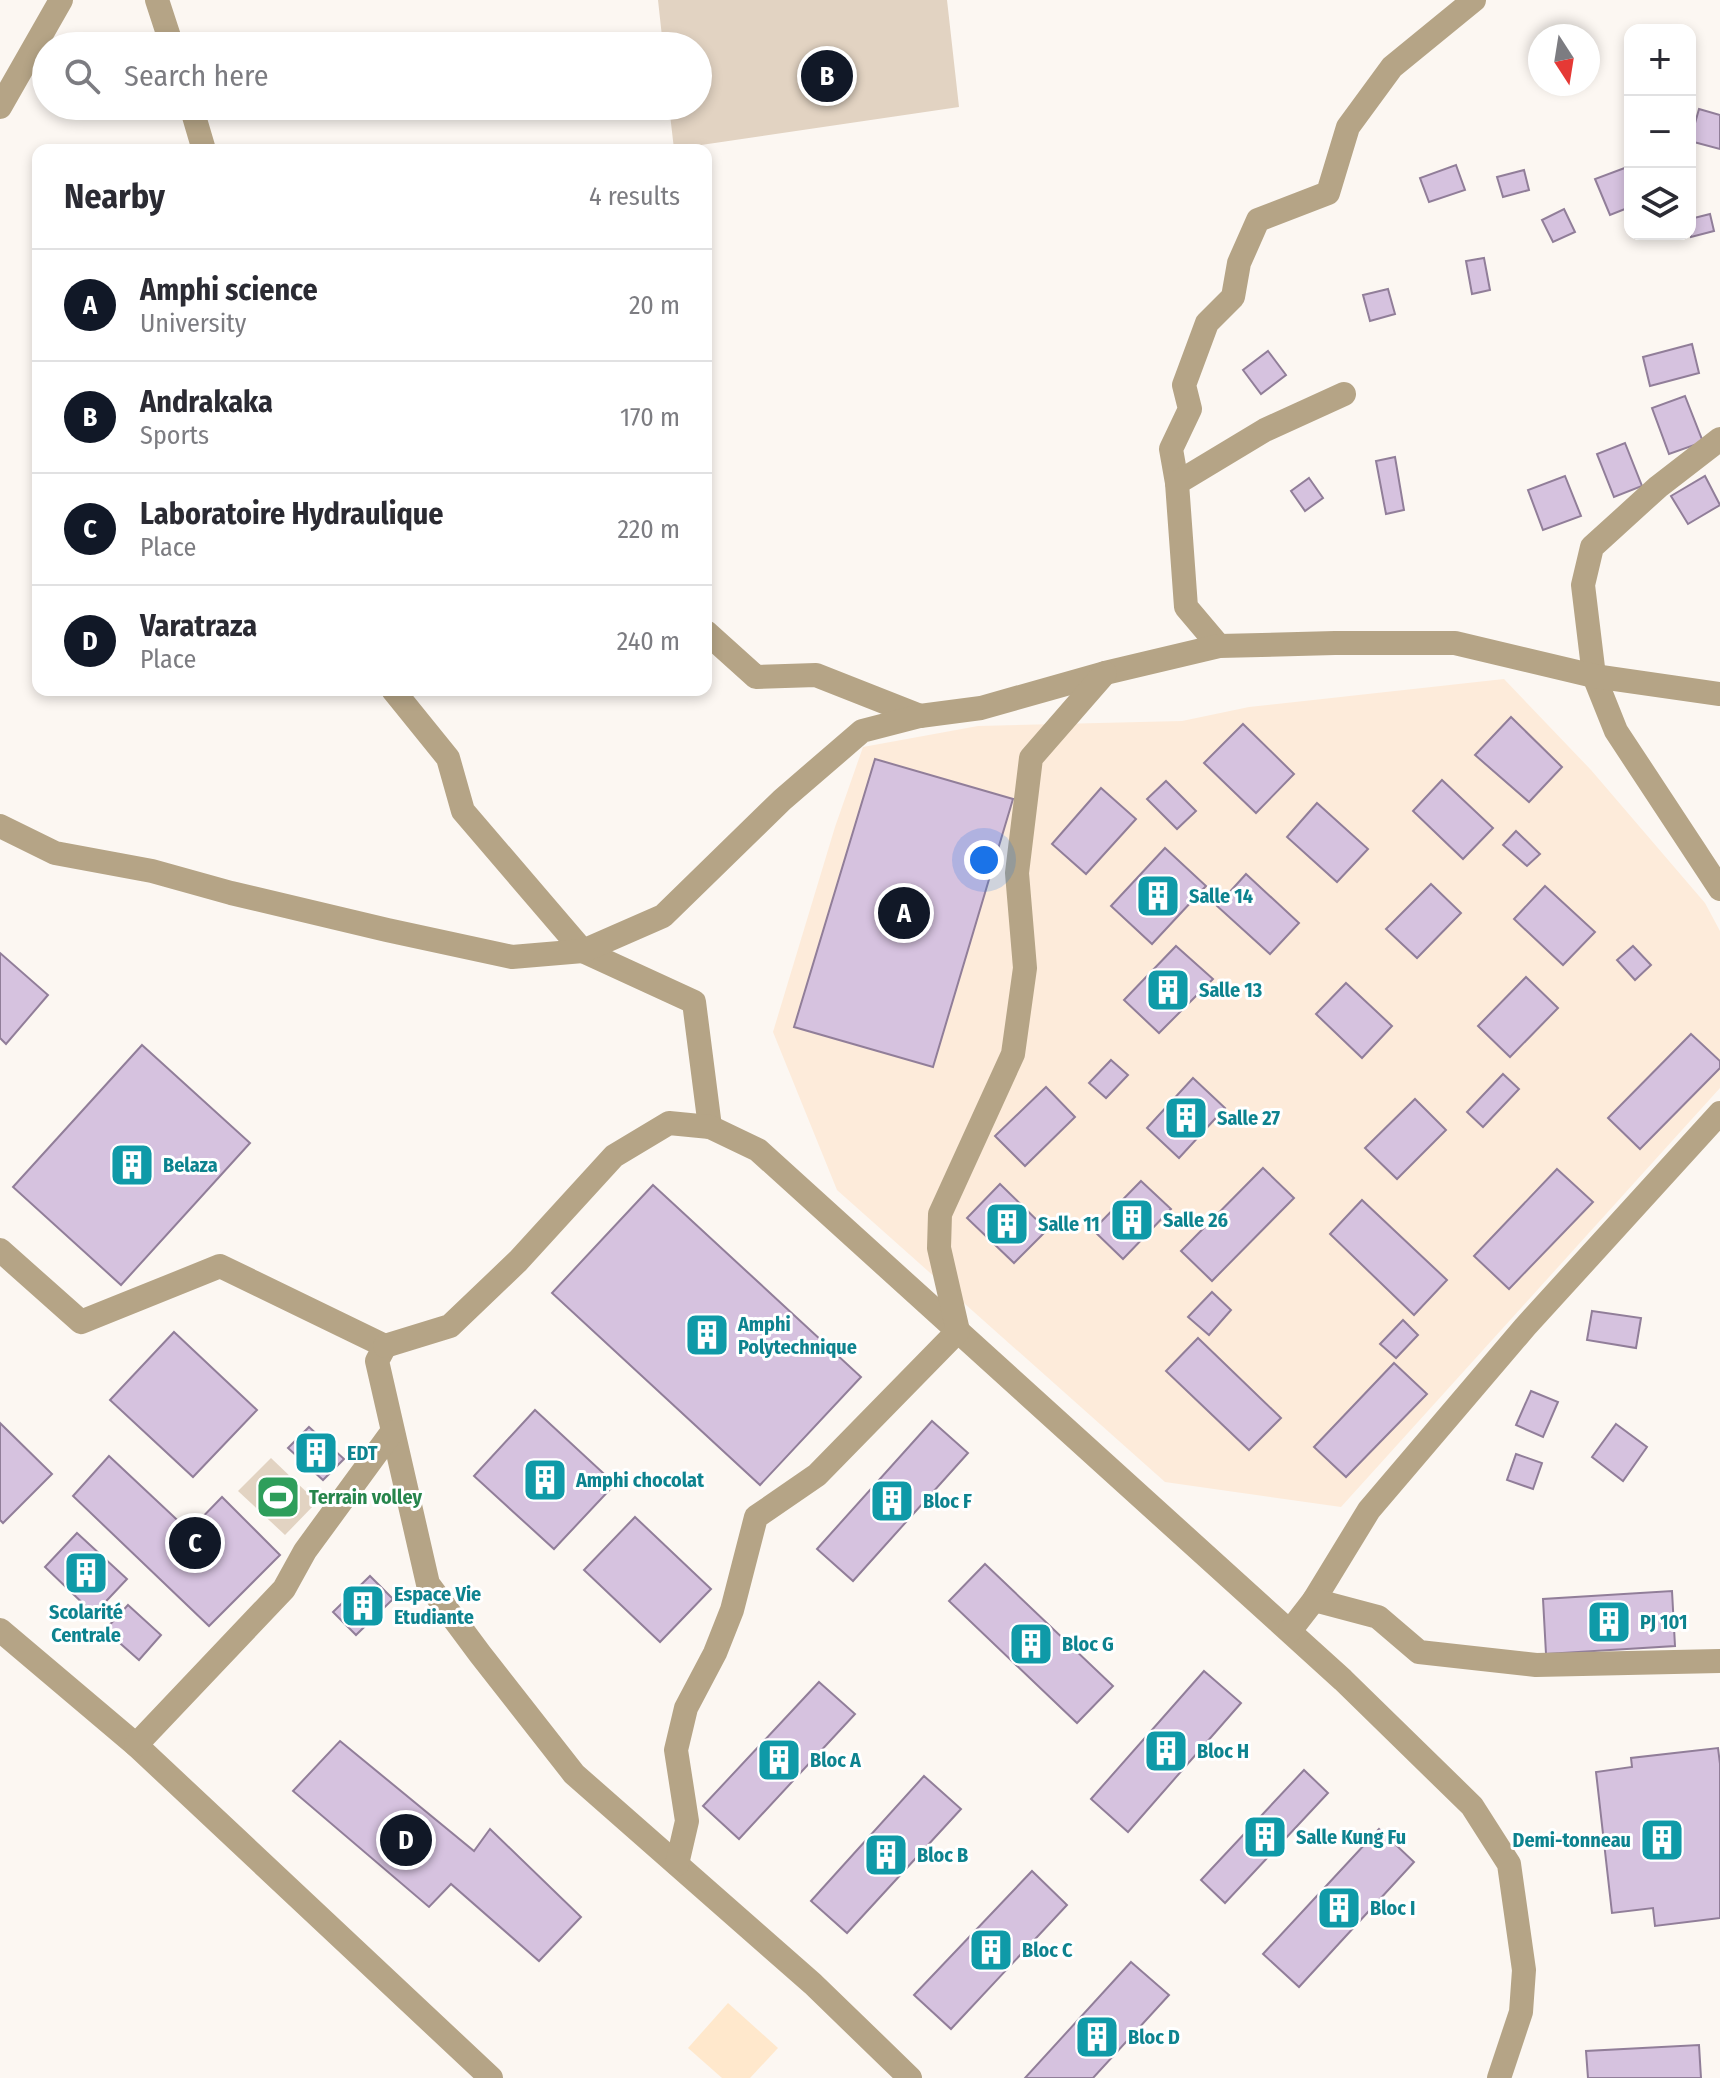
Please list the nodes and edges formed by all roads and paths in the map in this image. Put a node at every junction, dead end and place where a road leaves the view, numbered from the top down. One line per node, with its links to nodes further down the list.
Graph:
1 (157, 0): 5 (street)
2 (1474, 0): 12 (street)
3 (57, 1): 4 (street)
4 (40, 32)
5 (167, 32)
6 (32, 47): 7 (street)
7 (0, 107)
8 (195, 120): 9 (street)
9 (202, 144)
10 (1344, 394): 12 (street)
11 (1720, 439): 16 (street)
12 (1177, 483): 14 (street)
13 (712, 637): 19 (street)
14 (1219, 646): 15 (street); 16 (street)
15 (1105, 673): 19 (street); 26 (street)
16 (1594, 676): 17 (street); 21 (street)
17 (1720, 694)
18 (398, 696): 22 (street)
19 (920, 716): 22 (street)
20 (0, 826): 22 (street)
21 (1720, 889)
22 (583, 951): 24 (street)
23 (1720, 1113): 29 (street)
24 (710, 1127): 26 (street); 27 (street)
25 (0, 1250): 27 (street)
26 (958, 1331): 31 (street); 34 (street)
27 (385, 1346): 28 (street)
28 (392, 1432): 33 (street); 34 (street)
29 (1314, 1600): 31 (street); 32 (street)
30 (0, 1630): 33 (street)
31 (1290, 1631): 37 (street)
32 (1720, 1661)
33 (136, 1745): 35 (street)
34 (677, 1864): 36 (street)
35 (491, 2078)
36 (910, 2078)
37 (1499, 2078)

